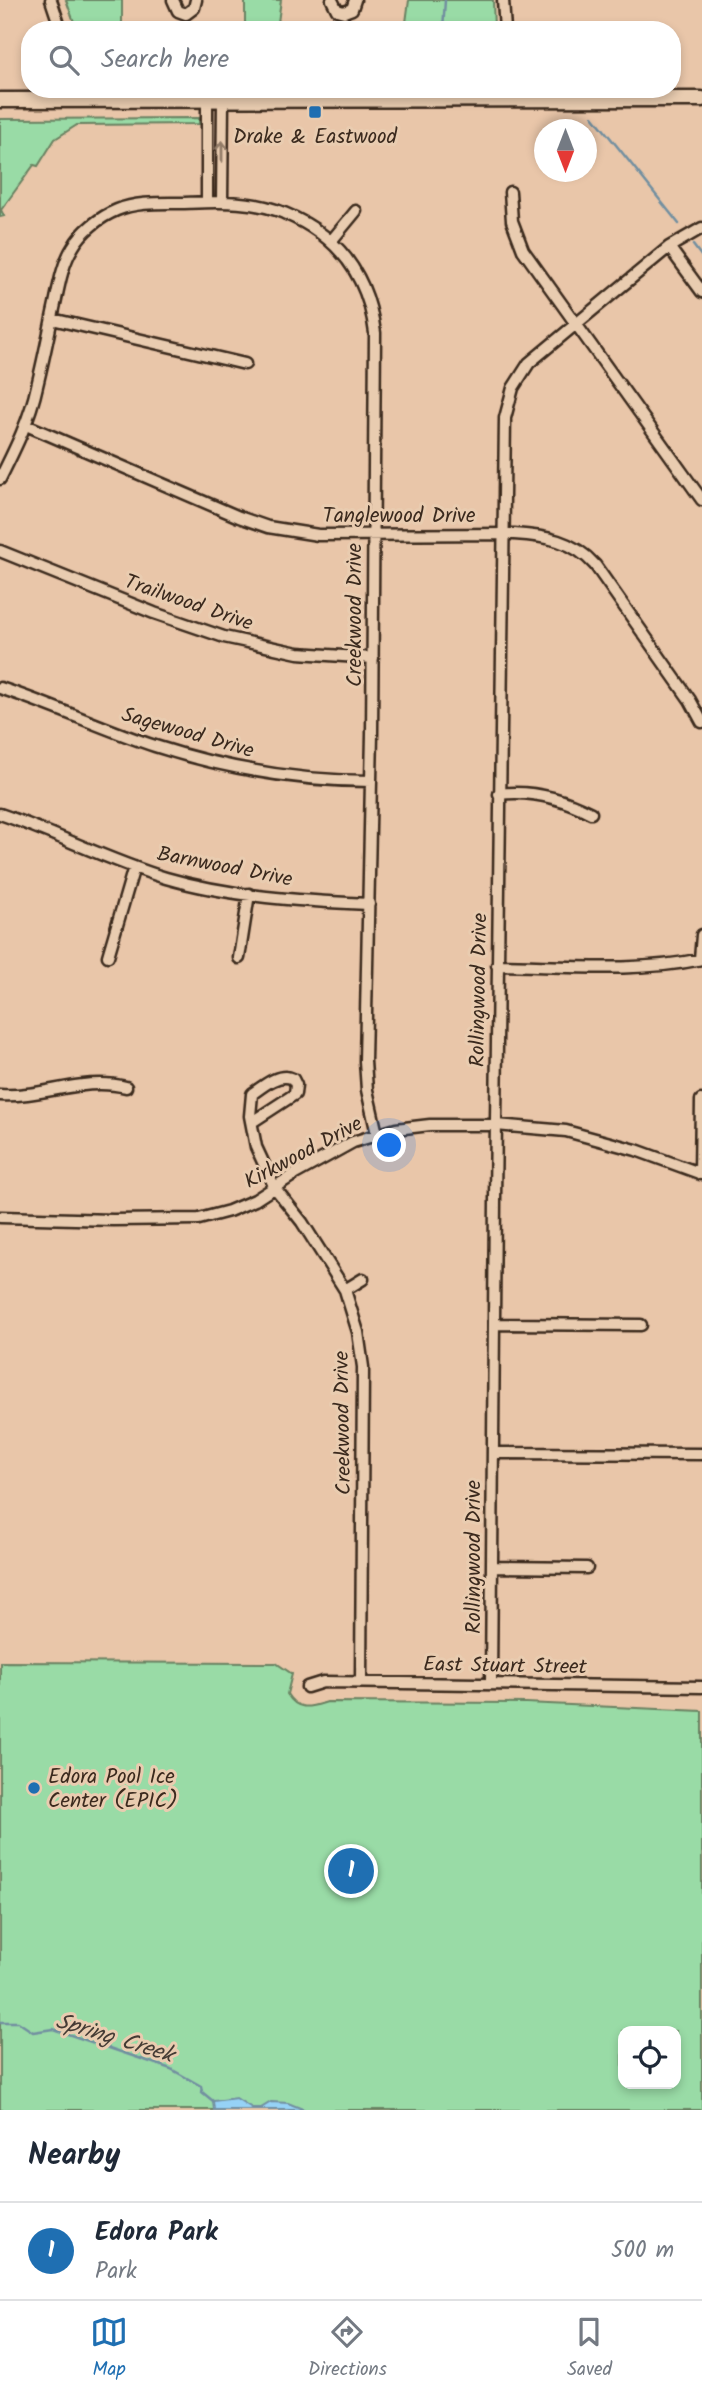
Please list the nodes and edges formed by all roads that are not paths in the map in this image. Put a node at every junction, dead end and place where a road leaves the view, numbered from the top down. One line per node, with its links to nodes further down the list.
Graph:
1 (51, 0): 7 (street)
2 (173, 0): 3 (street)
3 (196, 0)
4 (332, 0): 5 (street)
5 (355, 0)
6 (503, 0): 8 (street)
7 (58, 21)
8 (504, 21)
9 (28, 98): 14 (main road)
10 (138, 98): 15 (main road)
11 (344, 98): 16 (main road)
12 (663, 98): 13 (main road)
13 (702, 99)
14 (0, 100)
15 (207, 101): 16 (main road); 18 (street)
16 (223, 101): 19 (street, one-way to 16)
17 (510, 192): 26 (street)
18 (206, 202): 19 (street, Creekwood Drive); 25 (street, Creekwood Drive)
19 (222, 202): 22 (street, Creekwood Drive)
20 (356, 211): 22 (street)
21 (702, 228): 23 (street, Rollingwood Drive)
22 (332, 240): 32 (street, Creekwood Drive)
23 (669, 247): 24 (street); 26 (street, Rollingwood Drive)
24 (702, 292)
25 (52, 319): 27 (street); 28 (street, Creekwood Drive)
26 (575, 325): 30 (street); 31 (street, Rollingwood Drive)
27 (245, 364)
28 (26, 425): 29 (street, Creekwood Drive); 32 (street, Tanglewood Drive)
29 (0, 479)
30 (702, 500)
31 (503, 534): 32 (street, Tanglewood Drive); 36 (street, Tanglewood Drive); 38 (street, Rollingwood Drive)
32 (374, 535): 34 (street, Creekwood Drive)
33 (0, 551): 34 (street, Trailwood Drive)
34 (373, 658): 37 (street, Creekwood Drive)
35 (0, 688): 37 (street, Sagewood Drive)
36 (702, 722)
37 (371, 781): 43 (street, Creekwood Drive)
38 (499, 794): 39 (street); 48 (street, Rollingwood Drive)
39 (591, 813)
40 (0, 814): 41 (street, Barnwood Drive)
41 (134, 867): 42 (street, Barnwood Drive); 45 (street)
42 (249, 894): 43 (street, Barnwood Drive); 46 (street)
43 (369, 904): 54 (street, Creekwood Drive)
44 (702, 935): 47 (street)
45 (108, 956)
46 (239, 958)
47 (701, 959): 48 (street)
48 (498, 965): 53 (street, Rollingwood Drive)
49 (126, 1087): 50 (street)
50 (0, 1095)
51 (701, 1100): 55 (street)
52 (252, 1122): 52 (street); 56 (street, Creekwood Drive)
53 (496, 1125): 54 (street, Kirkwood Drive); 55 (street, Kirkwood Drive); 60 (street, Rollingwood Drive)
54 (377, 1134): 56 (street, Kirkwood Drive)
55 (701, 1174)
56 (275, 1188): 57 (street, Kirkwood Drive); 59 (street, Creekwood Drive)
57 (0, 1217)
58 (363, 1279): 59 (street)
59 (345, 1290): 66 (street, Creekwood Drive)
60 (494, 1324): 61 (street); 62 (street, Rollingwood Drive)
61 (641, 1325)
62 (493, 1452): 63 (street); 64 (street, Rollingwood Drive)
63 (702, 1454)
64 (493, 1567): 65 (street); 67 (street, Rollingwood Drive)
65 (587, 1568)
66 (361, 1682): 67 (street, East Stuart Street); 68 (street, East Stuart Street)
67 (491, 1684): 69 (street, East Stuart Street)
68 (307, 1687)
69 (702, 1687)

